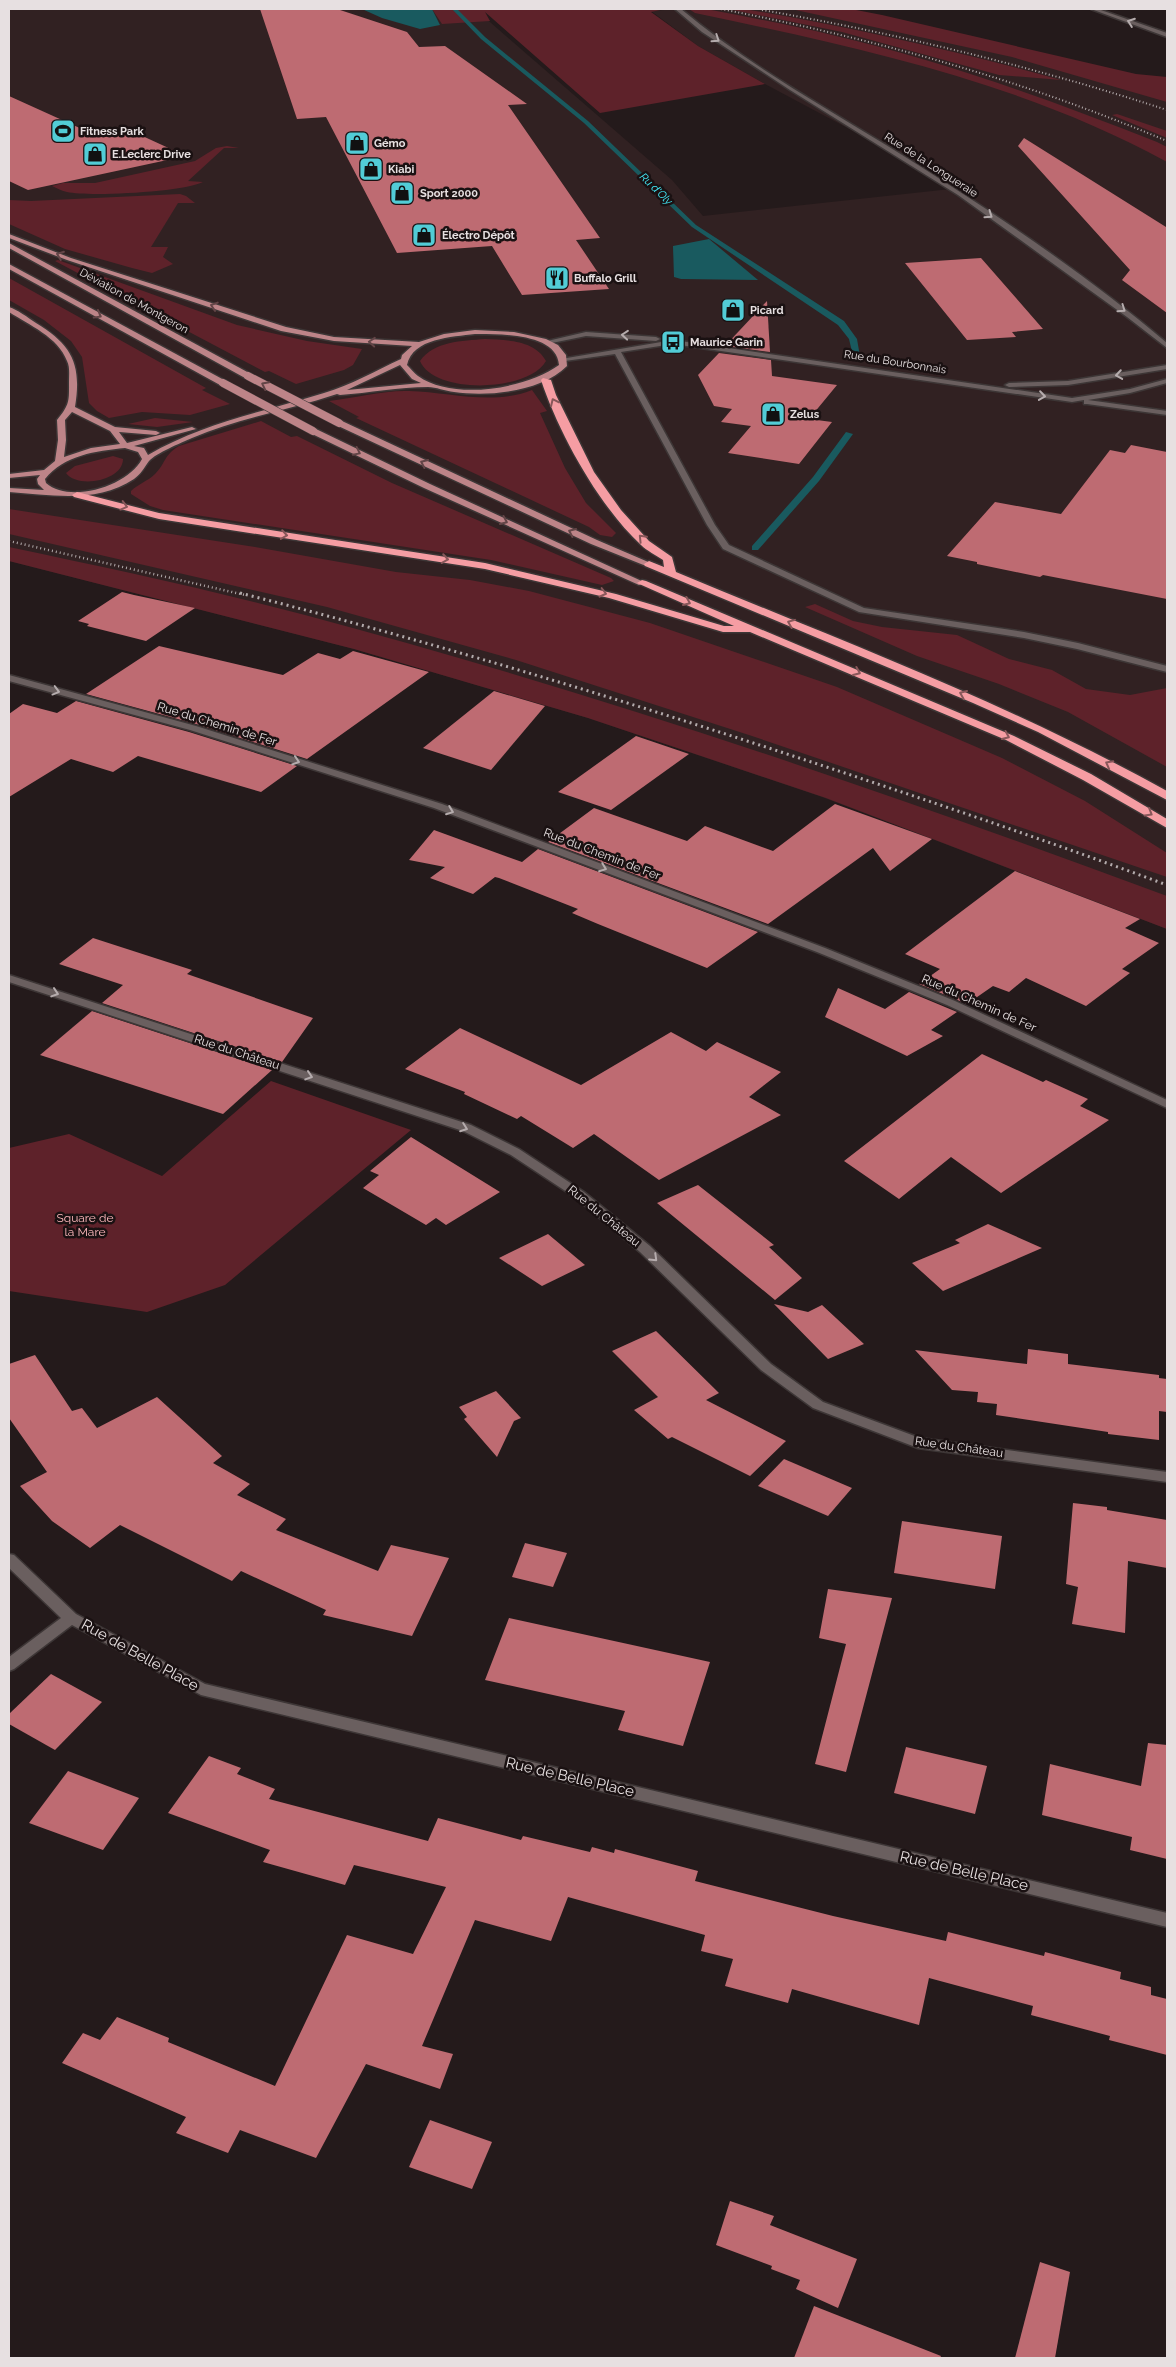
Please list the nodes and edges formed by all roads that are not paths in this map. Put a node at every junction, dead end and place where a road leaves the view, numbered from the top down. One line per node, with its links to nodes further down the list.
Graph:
1 (678, 9): 11 (street, Rue de la Longueraie, one-way to 11)
2 (1094, 9): 3 (street, one-way to 2)
3 (1167, 35)
4 (9, 236): 10 (main road, one-way to 4)
5 (9, 245): 35 (main road, Déviation de Montgeron, one-way to 5, bridge)
6 (9, 266): 37 (main road, one-way to 37, bridge)
7 (9, 309): 22 (main road)
8 (547, 342): 9 (street, one-way to 8); 10 (main road); 13 (main road)
9 (673, 342): 12 (street, Rue du Bourbonnais); 19 (street, Rue du Bourbonnais)
10 (421, 344): 14 (main road)
11 (1167, 346)
12 (618, 351): 13 (street, Rue du Bourbonnais); 39 (street)
13 (565, 359): 16 (main road)
14 (403, 361): 18 (main road); 20 (main road)
15 (1167, 367): 19 (street, one-way to 19)
16 (546, 380): 18 (main road); 36 (highway, one-way to 16)
17 (1167, 381): 21 (street, Rue du Bourbonnais)
18 (431, 385): 20 (main road)
19 (977, 386): 21 (street, Rue du Bourbonnais, one-way to 21)
20 (328, 394): 24 (main road)
21 (1072, 400): 23 (street)
22 (71, 408): 25 (main road); 29 (main road)
23 (1167, 413)
24 (231, 422): 26 (main road); 28 (main road)
25 (113, 429): 26 (main road); 27 (main road)
26 (171, 433): 27 (main road)
27 (125, 446): 28 (main road); 29 (main road)
28 (146, 459): 34 (main road)
29 (59, 462): 30 (main road)
30 (45, 472): 31 (main road); 33 (main road)
31 (9, 476)
32 (9, 490): 33 (main road)
33 (56, 493): 34 (main road)
34 (77, 494): 38 (highway, one-way to 38)
35 (649, 564): 36 (highway)
36 (671, 573): 41 (highway, one-way to 36)
37 (642, 583): 38 (highway, one-way to 38)
38 (750, 629): 42 (highway, one-way to 42)
39 (1167, 669)
40 (9, 678): 44 (street, Rue du Chemin de Fer, one-way to 44)
41 (1167, 796)
42 (1167, 824)
43 (9, 978): 45 (street, Rue du Château, one-way to 45)
44 (1167, 1104)
45 (1167, 1477)
46 (9, 1559): 47 (street, Rue de Belle Place)
47 (71, 1618): 48 (street); 49 (street, Rue de Belle Place)
48 (9, 1666)
49 (1167, 1920)

